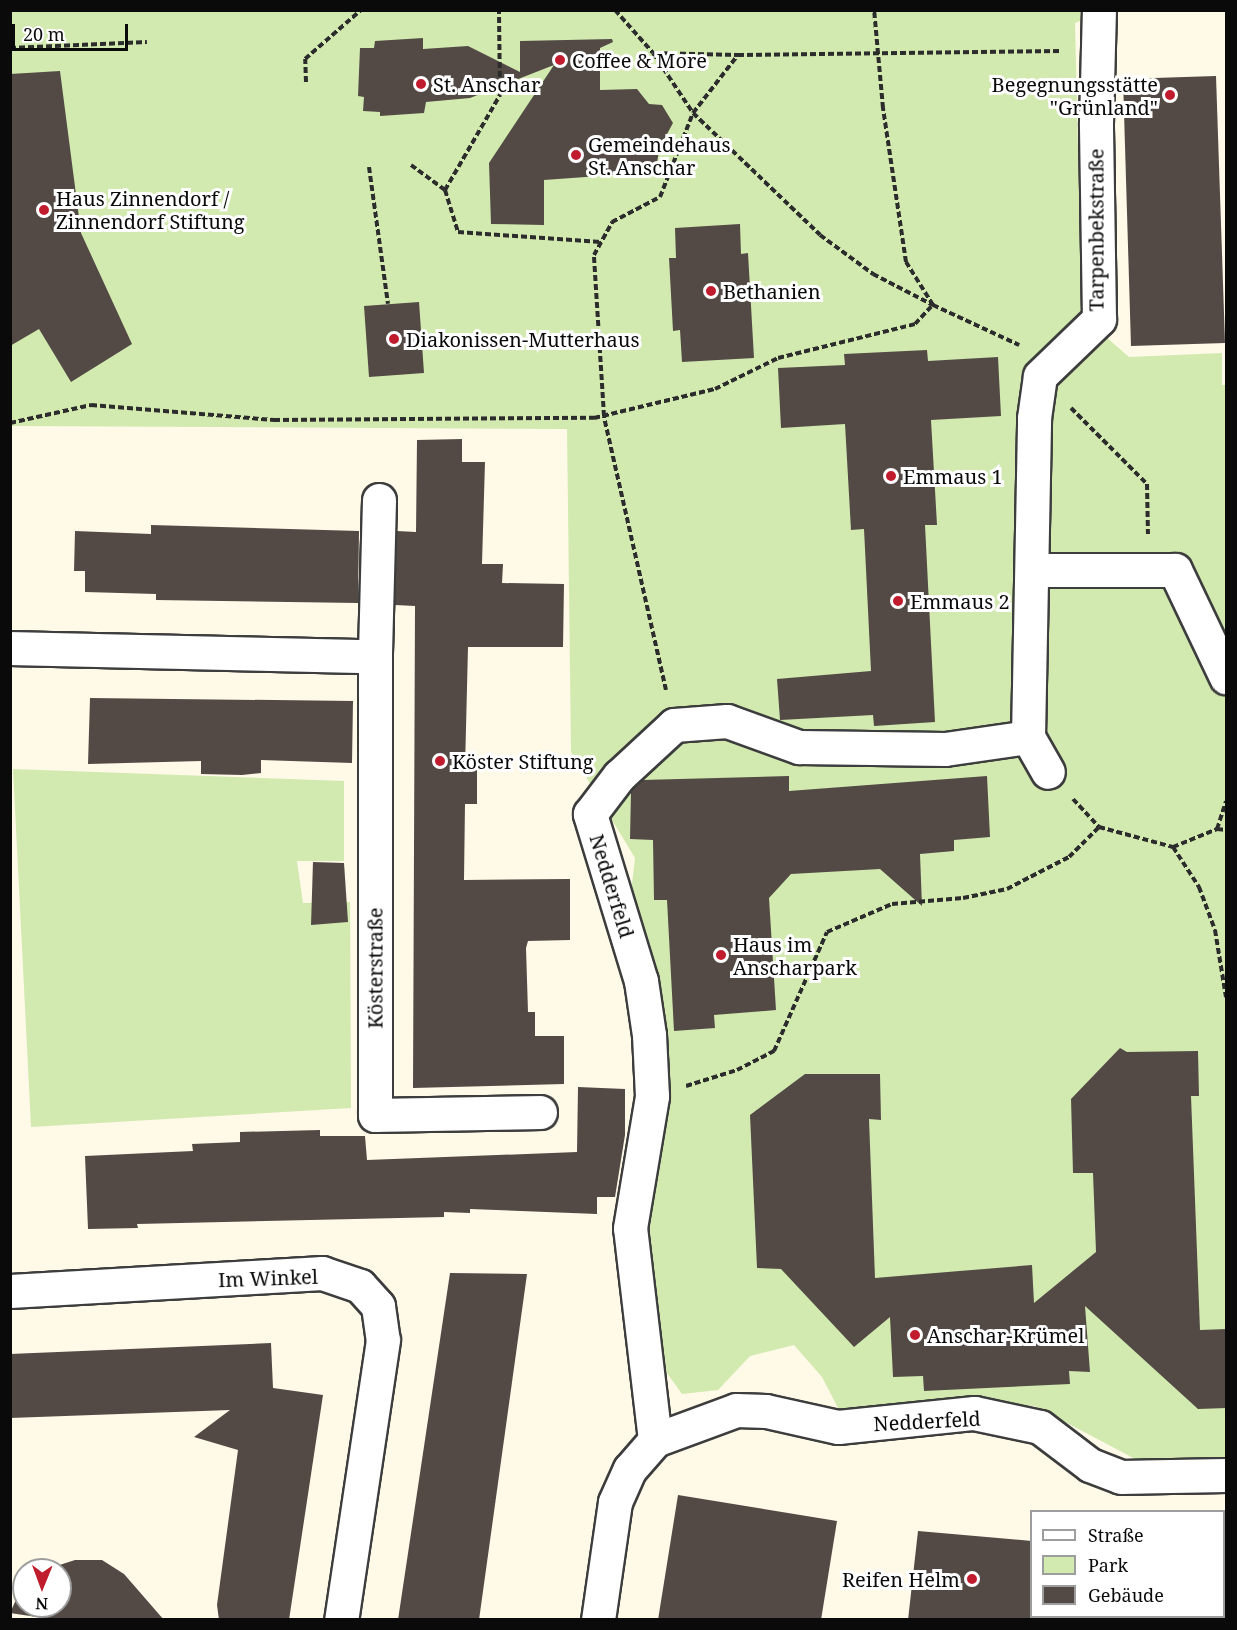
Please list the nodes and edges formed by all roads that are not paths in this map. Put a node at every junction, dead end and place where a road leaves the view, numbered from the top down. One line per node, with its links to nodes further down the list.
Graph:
1 (1100, 10): 3 (street, Tarpenbekstraße)
2 (379, 500): 5 (street, Kösterstraße)
3 (1032, 570): 6 (street); 7 (street)
4 (10, 648): 5 (street)
5 (375, 656): 9 (street, Kösterstraße)
6 (1227, 677)
7 (1028, 737): 8 (street); 11 (street, Nedderfeld)
8 (1048, 772)
9 (540, 1112)
10 (10, 1291): 13 (street, Im Winkel)
11 (655, 1440): 12 (street, Nedderfeld); 14 (street, Nedderfeld)
12 (1227, 1475)
13 (341, 1620)
14 (598, 1620)

